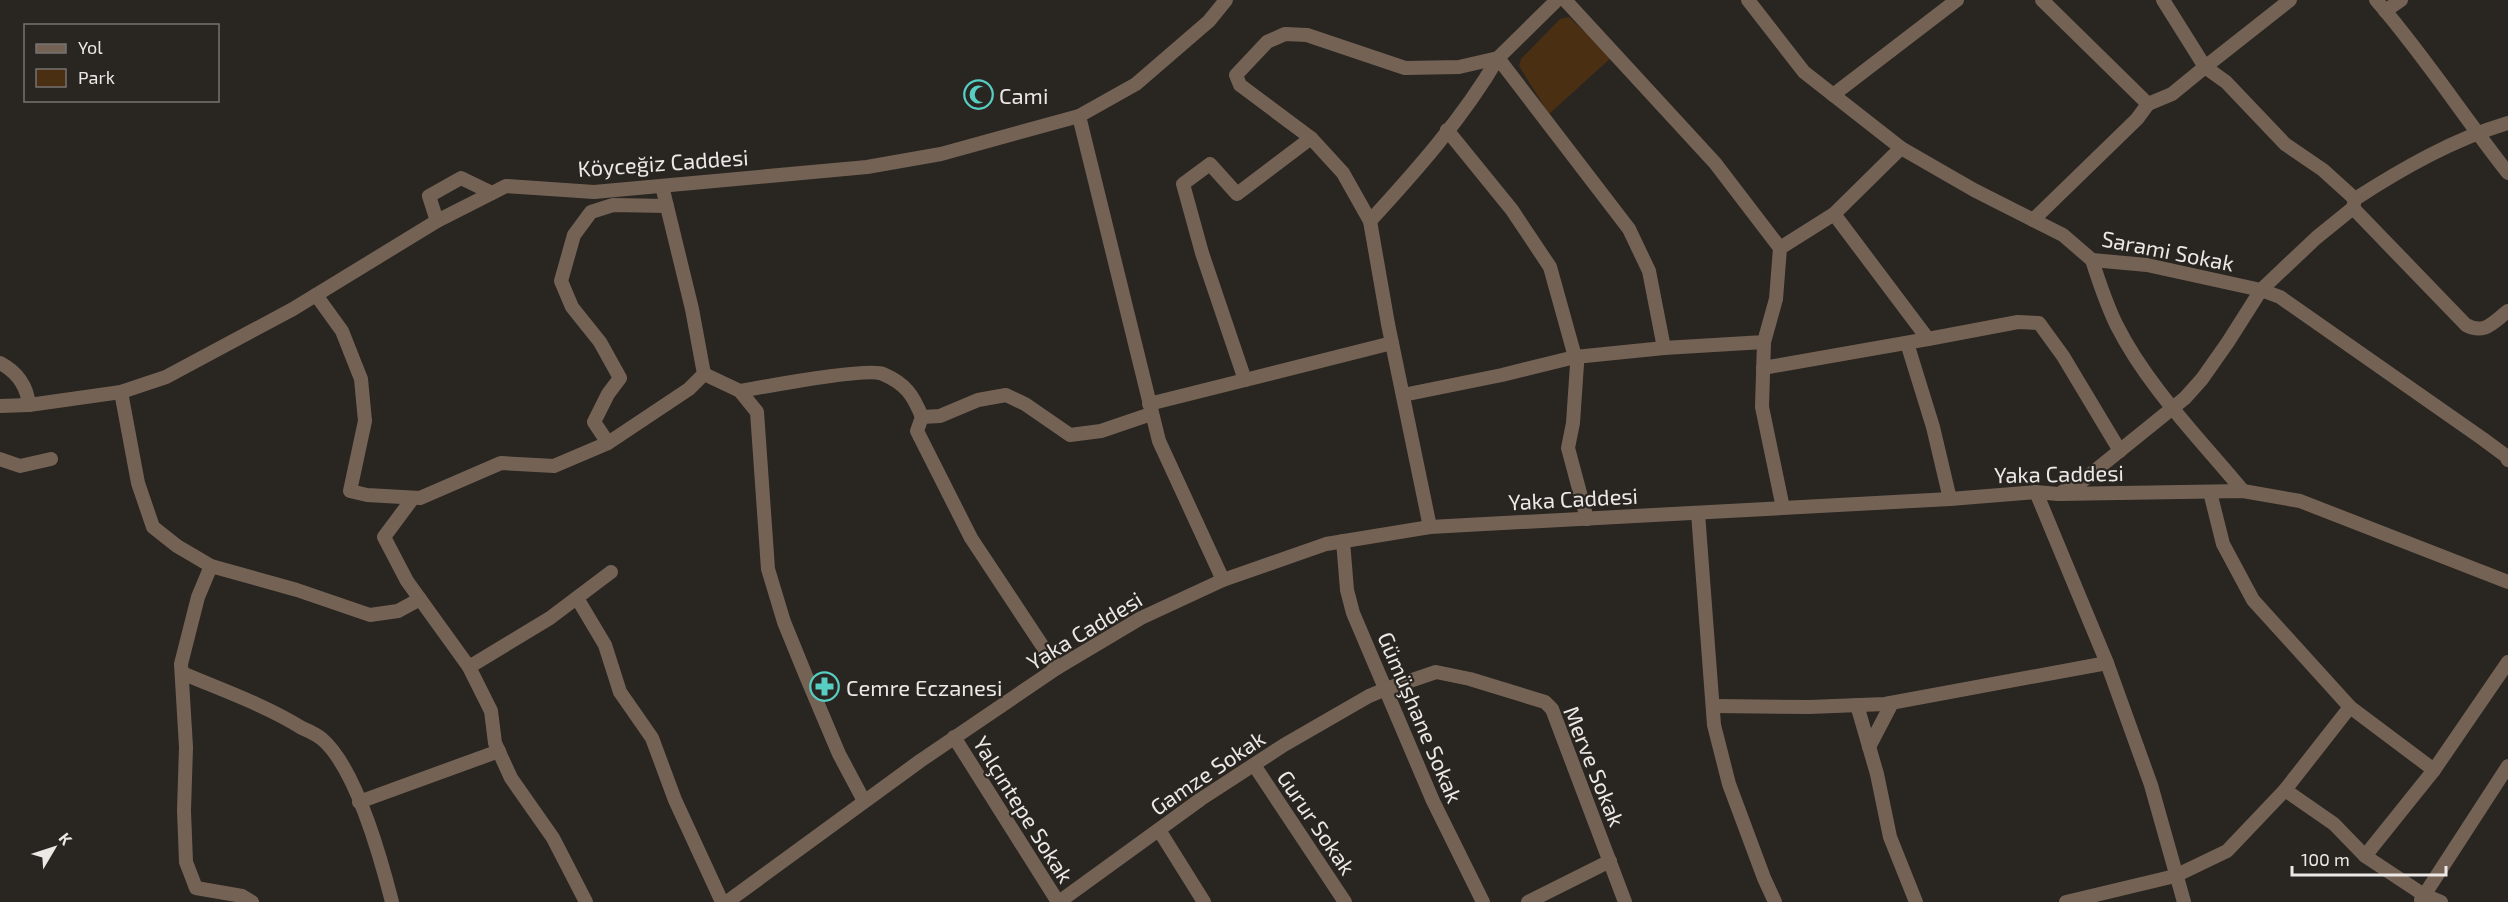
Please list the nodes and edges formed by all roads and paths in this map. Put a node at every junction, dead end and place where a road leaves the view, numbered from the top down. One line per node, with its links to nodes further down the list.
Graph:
1 (1226, 0): 16 (street, Köyceğiz Caddesi)
2 (1557, 0): 12 (street)
3 (1565, 0): 31 (street)
4 (1748, 0): 14 (street, Sarami Sokak)
5 (1957, 0): 14 (street)
6 (2042, 0): 15 (street)
7 (2163, 0): 13 (street)
8 (2290, 0): 13 (street)
9 (2376, 0): 11 (street)
10 (2401, 0): 11 (street)
11 (2385, 11): 19 (street)
12 (1498, 58): 18 (street); 20 (street); 40 (street)
13 (2205, 67): 15 (street); 25 (street)
14 (1833, 95): 21 (street, Sarami Sokak)
15 (2148, 104): 28 (street)
16 (1079, 116): 23 (street, Köyceğiz Caddesi); 52 (street)
17 (2508, 123): 19 (street)
18 (1447, 130): 30 (street); 41 (street)
19 (2476, 133): 22 (street); 25 (street)
20 (1311, 138): 30 (street); 45 (street)
21 (1901, 148): 27 (street); 28 (street, Sarami Sokak)
22 (2508, 173)
23 (662, 186): 24 (street, Köyceğiz Caddesi); 26 (street)
24 (492, 193): 29 (street, Köyceğiz Caddesi); 29 (street)
25 (2354, 203): 33 (street); 35 (street)
26 (667, 206): 44 (street); 54 (street)
27 (1834, 214): 31 (street); 36 (street)
28 (2033, 220): 32 (street, Sarami Sokak)
29 (437, 221): 34 (street, Köyceğiz Caddesi)
30 (1370, 221): 38 (street)
31 (1780, 248): 37 (street)
32 (2092, 260): 33 (street, Sarami Sokak); 50 (street)
33 (2261, 290): 50 (street); 58 (street, Sarami Sokak)
34 (316, 296): 47 (street, Köyceğiz Caddesi); 64 (street)
35 (2508, 311)
36 (1928, 339): 39 (street); 55 (street)
37 (1764, 342): 40 (street); 43 (street)
38 (1392, 343): 45 (street); 48 (street)
39 (1907, 343): 43 (street); 65 (street)
40 (1664, 348): 41 (street)
41 (1575, 357): 48 (street); 68 (street)
42 (0, 363): 49 (street)
43 (1763, 368): 66 (street)
44 (704, 374): 46 (street); 54 (street)
45 (1245, 380): 52 (street)
46 (740, 391): 53 (street); 94 (street)
47 (121, 392): 49 (street, Köyceğiz Caddesi); 71 (street)
48 (1403, 395): 69 (street)
49 (29, 405): 51 (street, Köyceğiz Caddesi)
50 (2173, 407): 55 (street); 59 (street)
51 (3, 408)
52 (1150, 409): 53 (street); 73 (street)
53 (922, 417): 80 (street)
54 (608, 443): 64 (street)
55 (2114, 455): 61 (street); 63 (street)
56 (0, 459): 57 (street)
57 (51, 459)
58 (2508, 460)
59 (2243, 491): 62 (street, Yaka Caddesi); 74 (street, Yaka Caddesi)
60 (2036, 492): 63 (street, Yaka Caddesi); 65 (street, Yaka Caddesi); 78 (street)
61 (2114, 492): 62 (street, Yaka Caddesi); 63 (street, Yaka Caddesi)
62 (2210, 492): 86 (street)
63 (2058, 494)
64 (413, 498): 76 (street)
65 (1950, 499): 66 (street, Yaka Caddesi)
66 (1783, 508): 67 (street, Yaka Caddesi)
67 (1698, 513): 68 (street, Yaka Caddesi); 85 (street)
68 (1587, 519): 69 (street, Yaka Caddesi)
69 (1430, 527): 70 (street, Yaka Caddesi)
70 (1343, 541): 73 (street, Yaka Caddesi); 82 (street, Gümüşhane Sokak)
71 (211, 566): 76 (street); 81 (street)
72 (611, 572): 75 (street)
73 (1223, 580): 80 (street, Yaka Caddesi)
74 (2508, 582)
75 (577, 598): 79 (street); 104 (street)
76 (420, 599): 79 (street)
77 (2508, 662): 92 (street)
78 (2107, 663): 83 (street); 99 (street)
79 (469, 667): 89 (street)
80 (1057, 668): 87 (street, Yaka Caddesi)
81 (182, 673): 95 (street); 101 (street)
82 (1386, 689): 90 (street, Gamze Sokak); 98 (street, Merve Sokak); 109 (street, Gümüşhane Sokak)
83 (1892, 703): 84 (street); 88 (street)
84 (1857, 705): 85 (street); 88 (street)
85 (1713, 706): 112 (street)
86 (2350, 708): 92 (street); 93 (street)
87 (954, 737): 94 (street, Yaka Caddesi); 106 (street, Yalçıntepe Sokak)
88 (1869, 747): 113 (street)
89 (498, 751): 95 (street); 103 (street)
90 (1254, 765): 96 (street, Gamze Sokak); 108 (street, Gurur Sokak)
91 (2508, 766): 100 (street)
92 (2434, 770): 97 (street)
93 (2285, 790): 97 (street); 99 (street)
94 (864, 801): 105 (street, Yaka Caddesi)
95 (359, 802): 102 (street)
96 (1159, 830): 106 (street, Gamze Sokak); 107 (street)
97 (2365, 856): 100 (street)
98 (1610, 861): 110 (street); 111 (street, Merve Sokak)
99 (2175, 876): 114 (street); 115 (street)
100 (2422, 898): 116 (street)
101 (252, 902)
102 (392, 902)
103 (585, 902)
104 (722, 902)
105 (727, 902)
106 (1058, 902)
107 (1204, 902)
108 (1345, 902)
109 (1483, 902)
110 (1528, 902)
111 (1625, 902)
112 (1775, 902)
113 (1917, 902)
114 (2066, 902)
115 (2184, 902)
116 (2441, 902)

